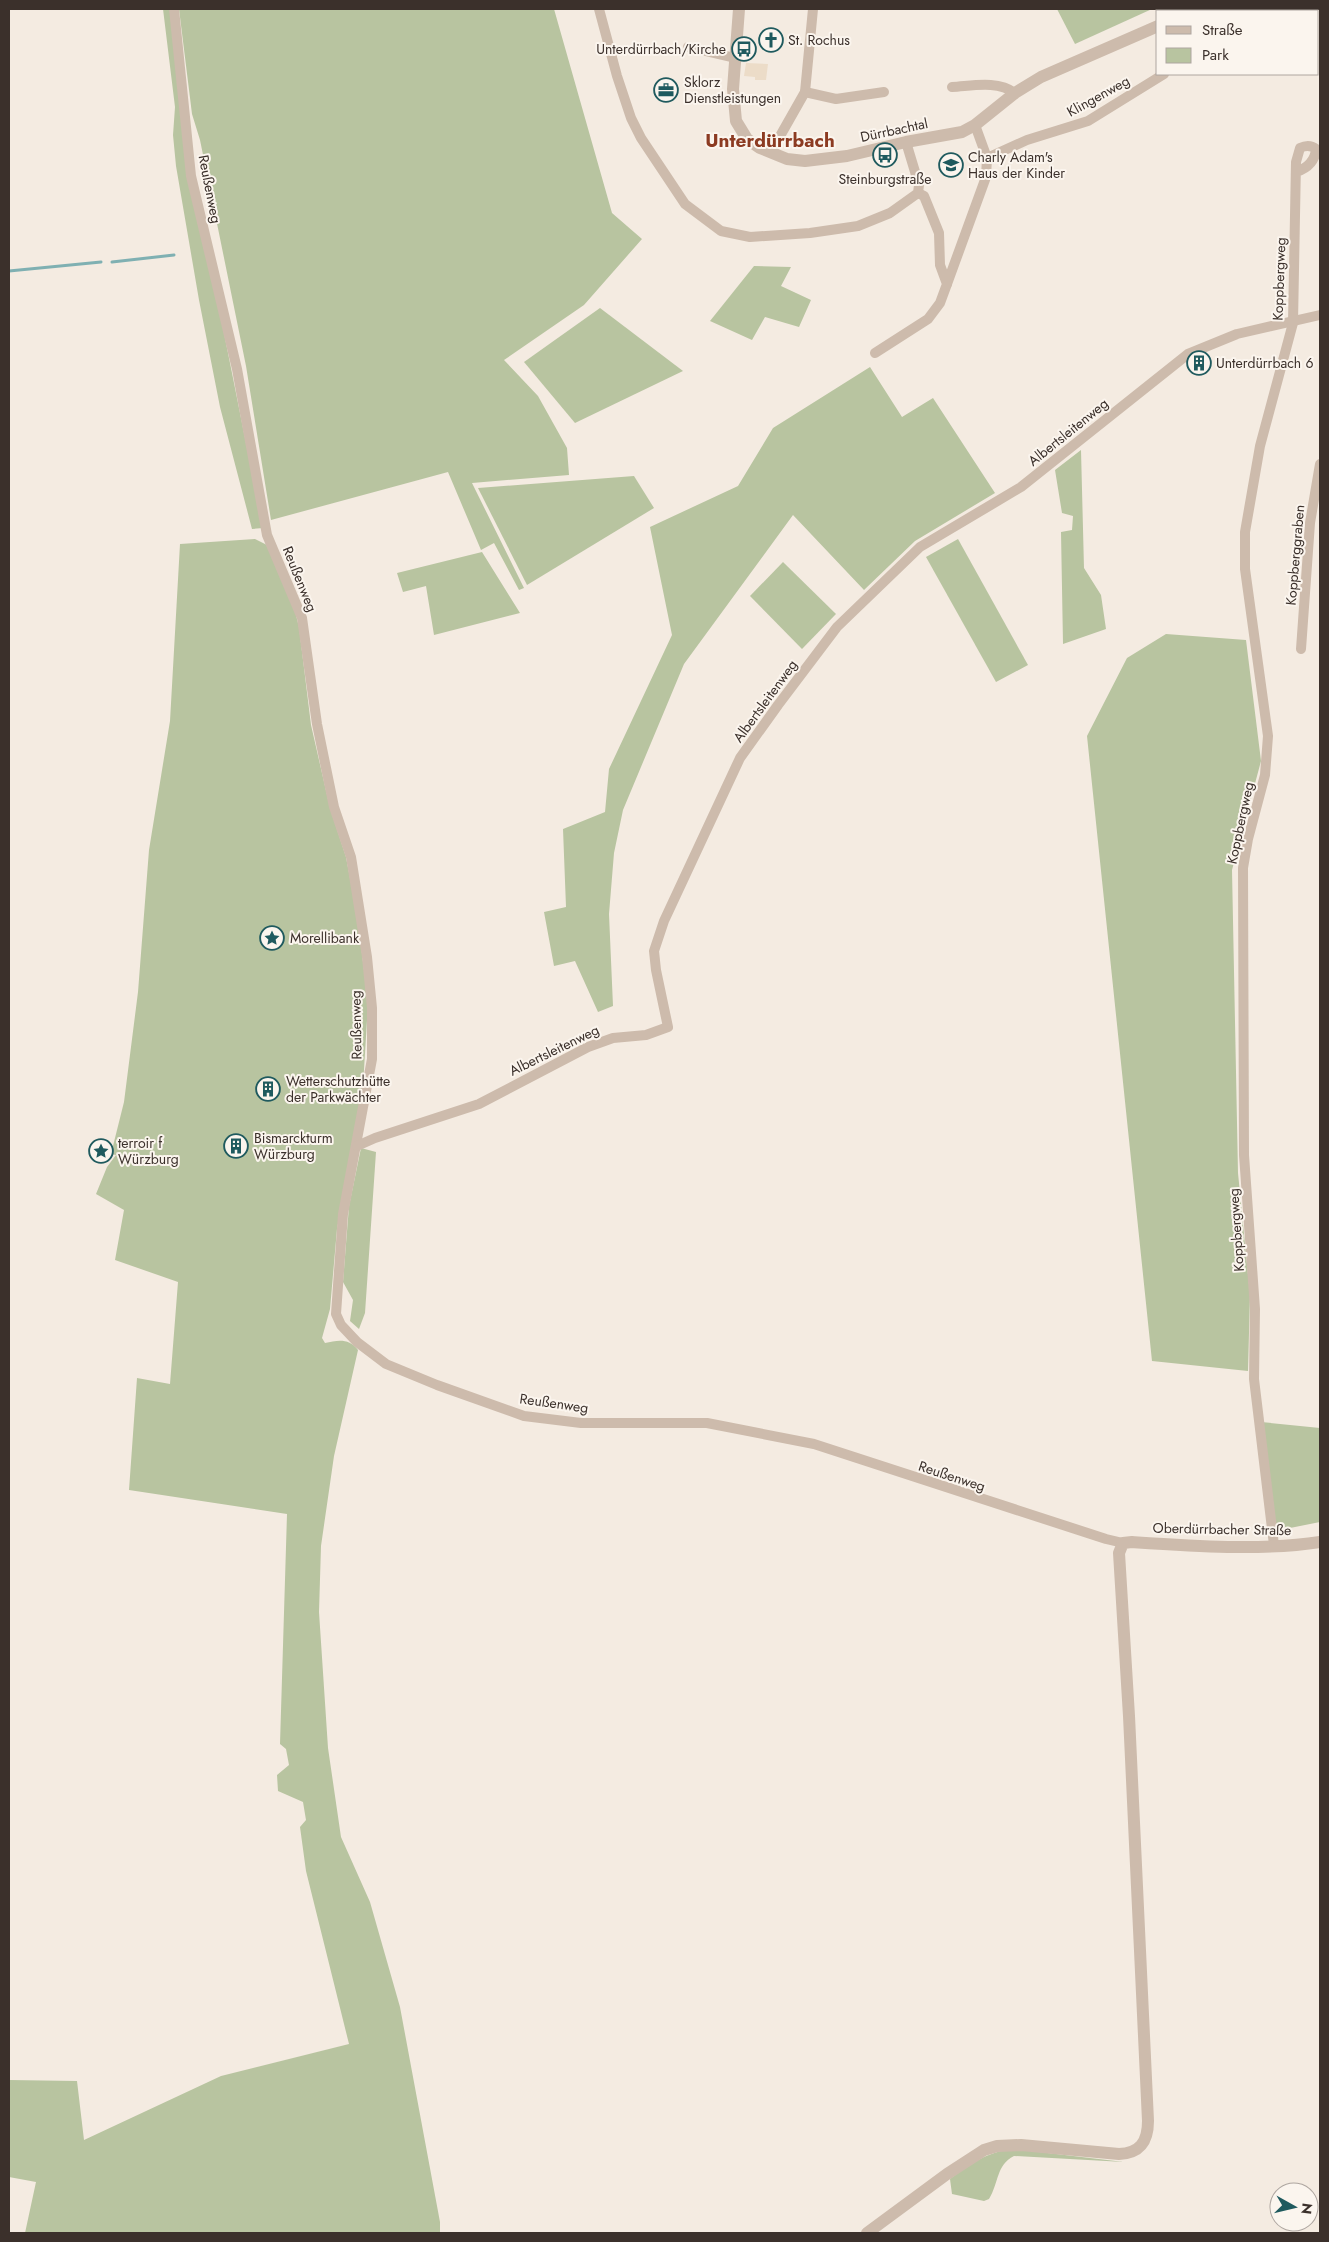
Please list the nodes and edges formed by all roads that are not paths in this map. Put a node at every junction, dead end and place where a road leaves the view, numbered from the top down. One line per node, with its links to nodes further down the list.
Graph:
1 (174, 9): 25 (street, Reußenweg)
2 (599, 9): 18 (street)
3 (739, 9): 7 (street, Dürrbachtal)
4 (813, 9): 10 (street)
5 (1156, 27): 12 (street, Dürrbachtal)
6 (688, 47): 7 (street)
7 (735, 58): 15 (street, Dürrbachtal)
8 (1162, 75): 16 (street, Klingenweg)
9 (952, 87): 12 (street)
10 (804, 92): 11 (street); 15 (street)
11 (884, 92)
12 (1015, 93): 13 (street, Dürrbachtal)
13 (976, 125): 14 (street, Dürrbachtal); 16 (street)
14 (906, 142): 15 (street, Dürrbachtal); 18 (street)
15 (771, 152)
16 (987, 158): 19 (street)
17 (1296, 172): 21 (street, Koppbergweg)
18 (918, 193): 19 (street)
19 (946, 284): 22 (street)
20 (1320, 315): 21 (street, Albertsleitenweg)
21 (1293, 323): 25 (street, Albertsleitenweg); 28 (street, Koppbergweg)
22 (875, 353)
23 (1320, 464): 24 (street, Koppberggraben)
24 (1301, 648)
25 (357, 1146): 27 (street, Reußenweg)
26 (1320, 1542): 28 (street, Oberdürrbacher Straße)
27 (1124, 1543): 28 (street, Oberdürrbacher Straße); 29 (street)
28 (1274, 1545)
29 (866, 2233)

